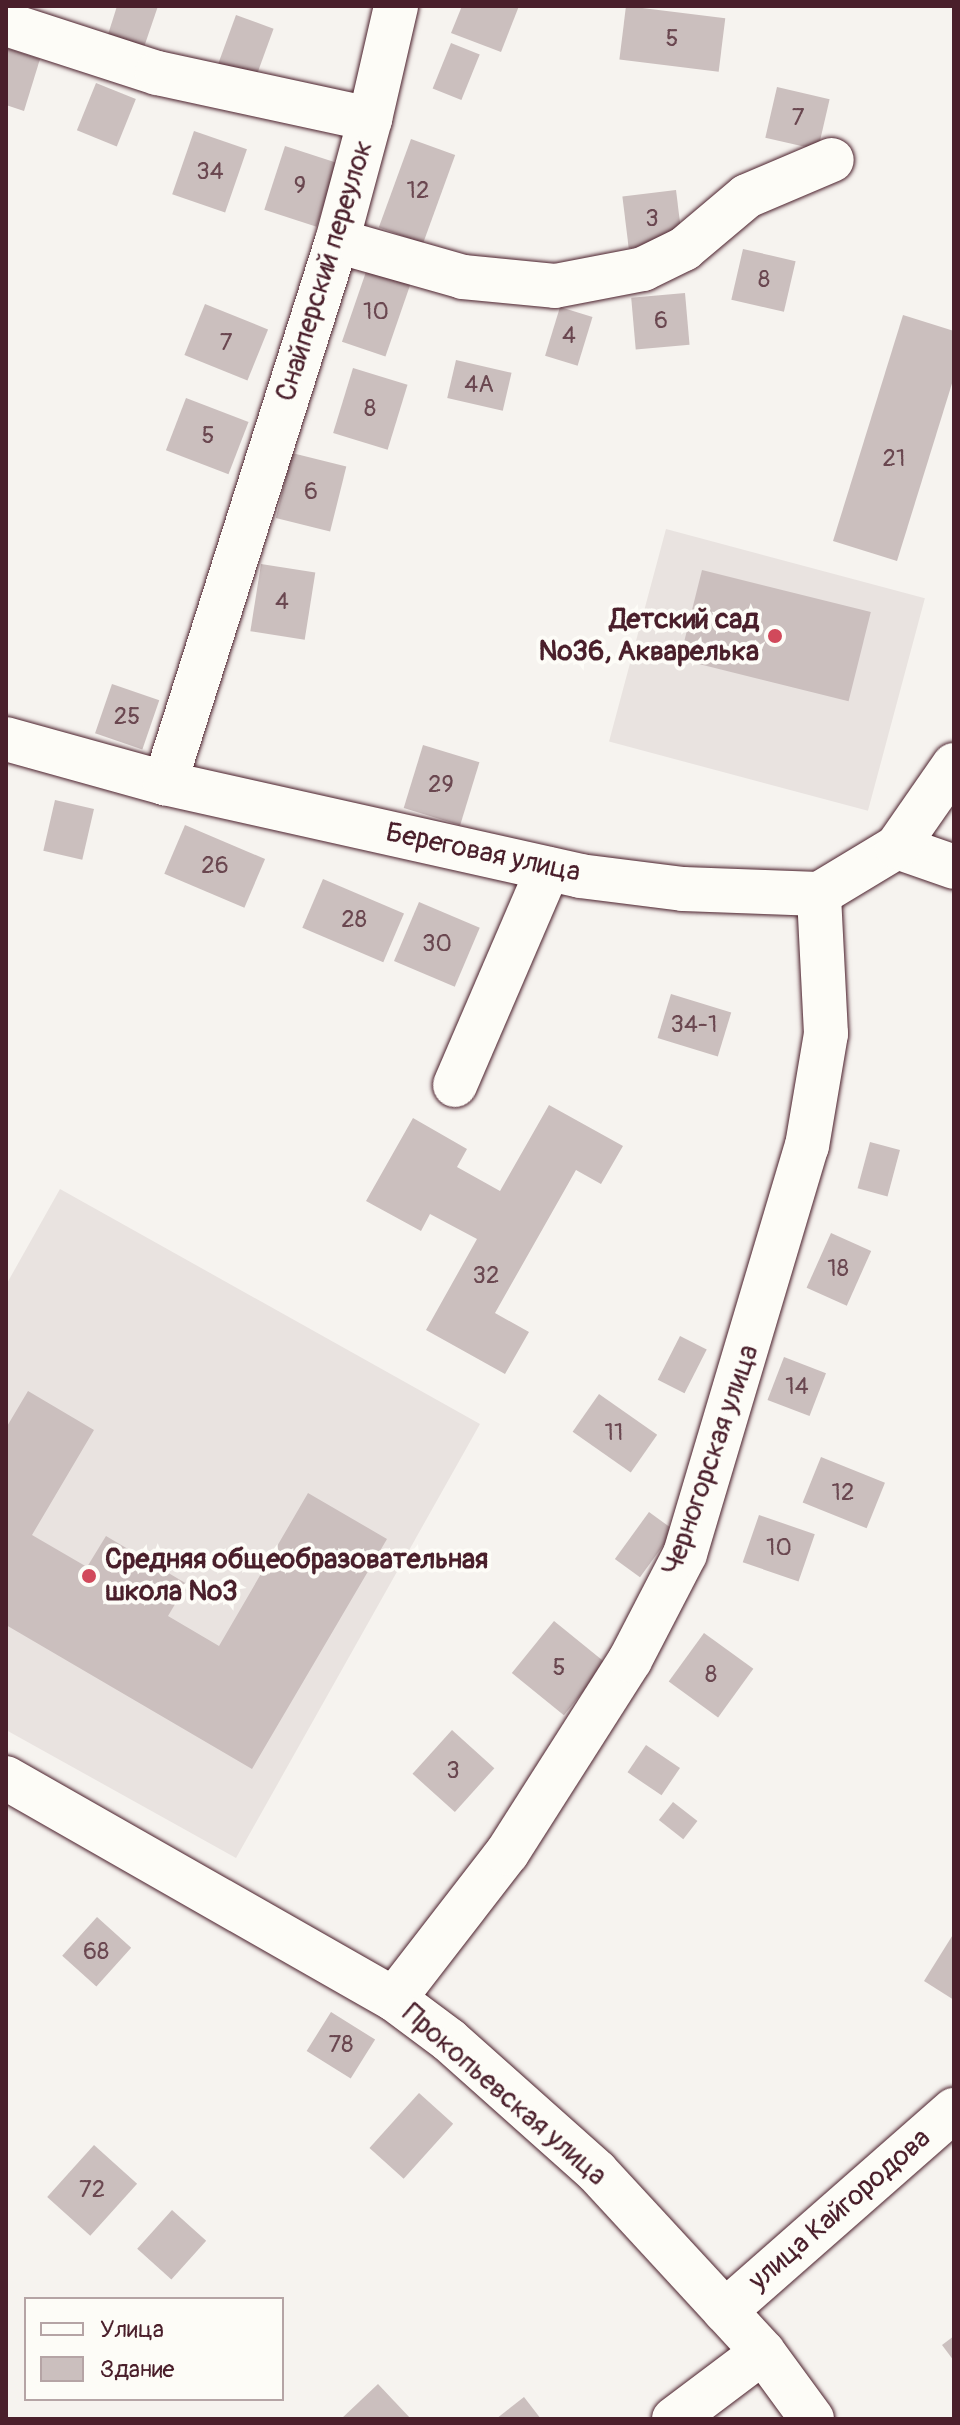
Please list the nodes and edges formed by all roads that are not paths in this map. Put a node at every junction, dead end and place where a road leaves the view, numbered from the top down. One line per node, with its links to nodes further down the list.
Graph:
1 (396, 6): 3 (street)
2 (6, 24): 3 (street, Снайперский переулок)
3 (370, 119): 5 (street, Снайперский переулок)
4 (832, 160): 5 (street)
5 (337, 241): 8 (street, Снайперский переулок)
6 (6, 739): 8 (street, Береговая улица)
7 (954, 765): 9 (street)
8 (165, 783): 11 (street, Береговая улица)
9 (897, 847): 10 (street); 12 (street)
10 (954, 867)
11 (548, 869): 12 (street, Береговая улица); 13 (street)
12 (819, 894): 15 (street, Черногорская улица)
13 (455, 1085)
14 (6, 1778): 15 (street, Прокопьевская улица)
15 (394, 1999): 17 (street, Прокопьевская улица)
16 (954, 2110): 17 (street, улица Кайгородова)
17 (725, 2311): 18 (street, Прокопьевская улица)
18 (763, 2352): 19 (street); 20 (street, Прокопьевская улица)
19 (674, 2419)
20 (812, 2419)

